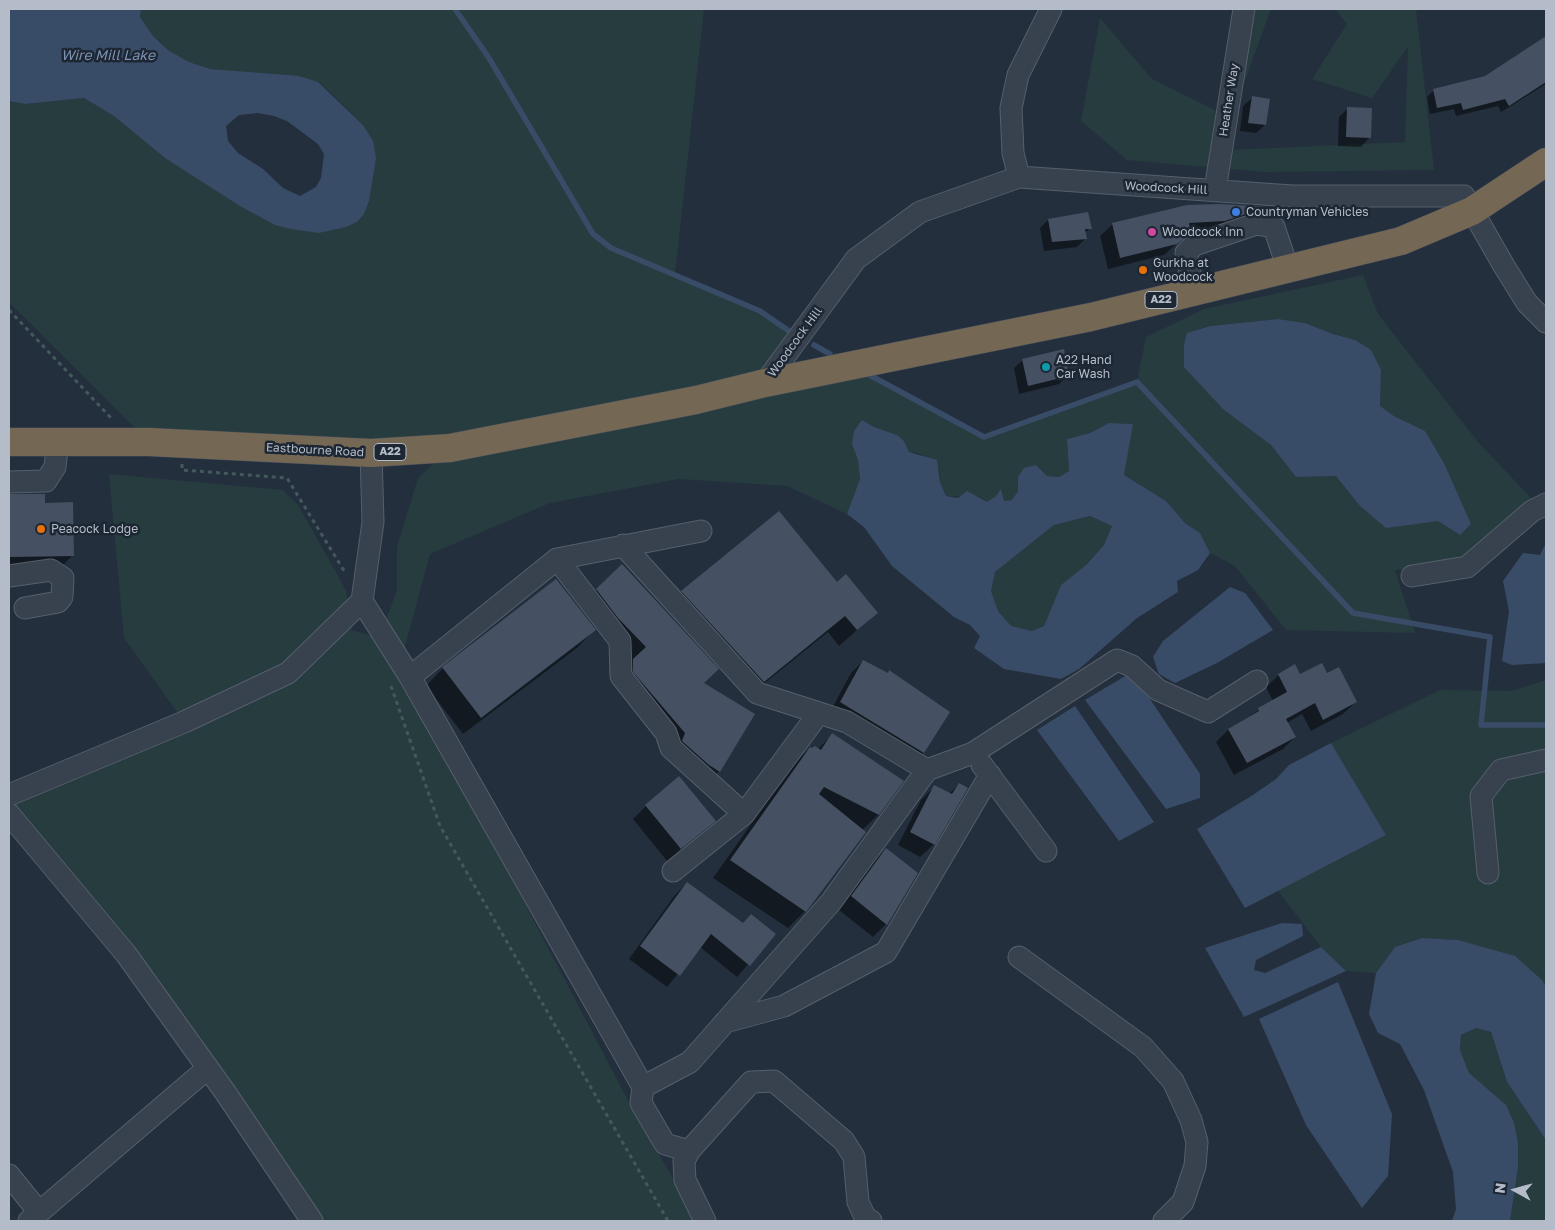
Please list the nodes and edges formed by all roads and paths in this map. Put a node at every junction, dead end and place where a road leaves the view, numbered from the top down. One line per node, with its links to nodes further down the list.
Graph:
1 (1051, 9): 4 (street)
2 (1244, 9): 5 (street, Heather Way)
3 (1546, 162): 6 (highway, Woodcock Hill / A22)
4 (1019, 177): 5 (street, Woodcock Hill); 11 (street, Woodcock Hill)
5 (1215, 190): 6 (street, Woodcock Hill)
6 (1472, 211): 7 (highway, Woodcock Hill / A22); 10 (street)
7 (1288, 269): 8 (highway, Woodcock Hill / A22); 8 (street)
8 (1194, 292): 11 (highway, Woodcock Hill / A22)
9 (9, 310): 14 (path)
10 (1546, 322)
11 (765, 383): 15 (highway, Eastbourne Road / A22)
12 (58, 440): 13 (highway, Eastbourne Road / A22); 14 (highway, Eastbourne Road / A22); 16 (street)
13 (9, 442)
14 (134, 442): 15 (highway, Eastbourne Road / A22)
15 (371, 453): 24 (street)
16 (9, 482)
17 (297, 494): 24 (path)
18 (1546, 504): 23 (street)
19 (701, 531): 20 (street)
20 (624, 545): 21 (street); 29 (street)
21 (557, 559): 27 (street); 36 (street)
22 (9, 576): 25 (street)
23 (1412, 576)
24 (362, 601): 27 (street); 34 (street)
25 (25, 608)
26 (388, 676): 48 (path)
27 (410, 677): 43 (street)
28 (1257, 681): 30 (street)
29 (819, 712): 32 (street); 36 (street)
30 (973, 752): 32 (street); 33 (street)
31 (1546, 760): 39 (street)
32 (927, 770): 41 (street)
33 (990, 775): 37 (street); 41 (street)
34 (9, 795)
35 (9, 814): 42 (street)
36 (744, 814): 38 (street)
37 (1046, 851)
38 (673, 871)
39 (1488, 873)
40 (1019, 957): 51 (street)
41 (725, 1022): 43 (street)
42 (208, 1068): 46 (street); 47 (street)
43 (643, 1087): 44 (street)
44 (689, 1151): 49 (street); 50 (street)
45 (9, 1175): 46 (street)
46 (34, 1217)
47 (312, 1221)
48 (668, 1221)
49 (705, 1221)
50 (871, 1221)
51 (1164, 1221)

